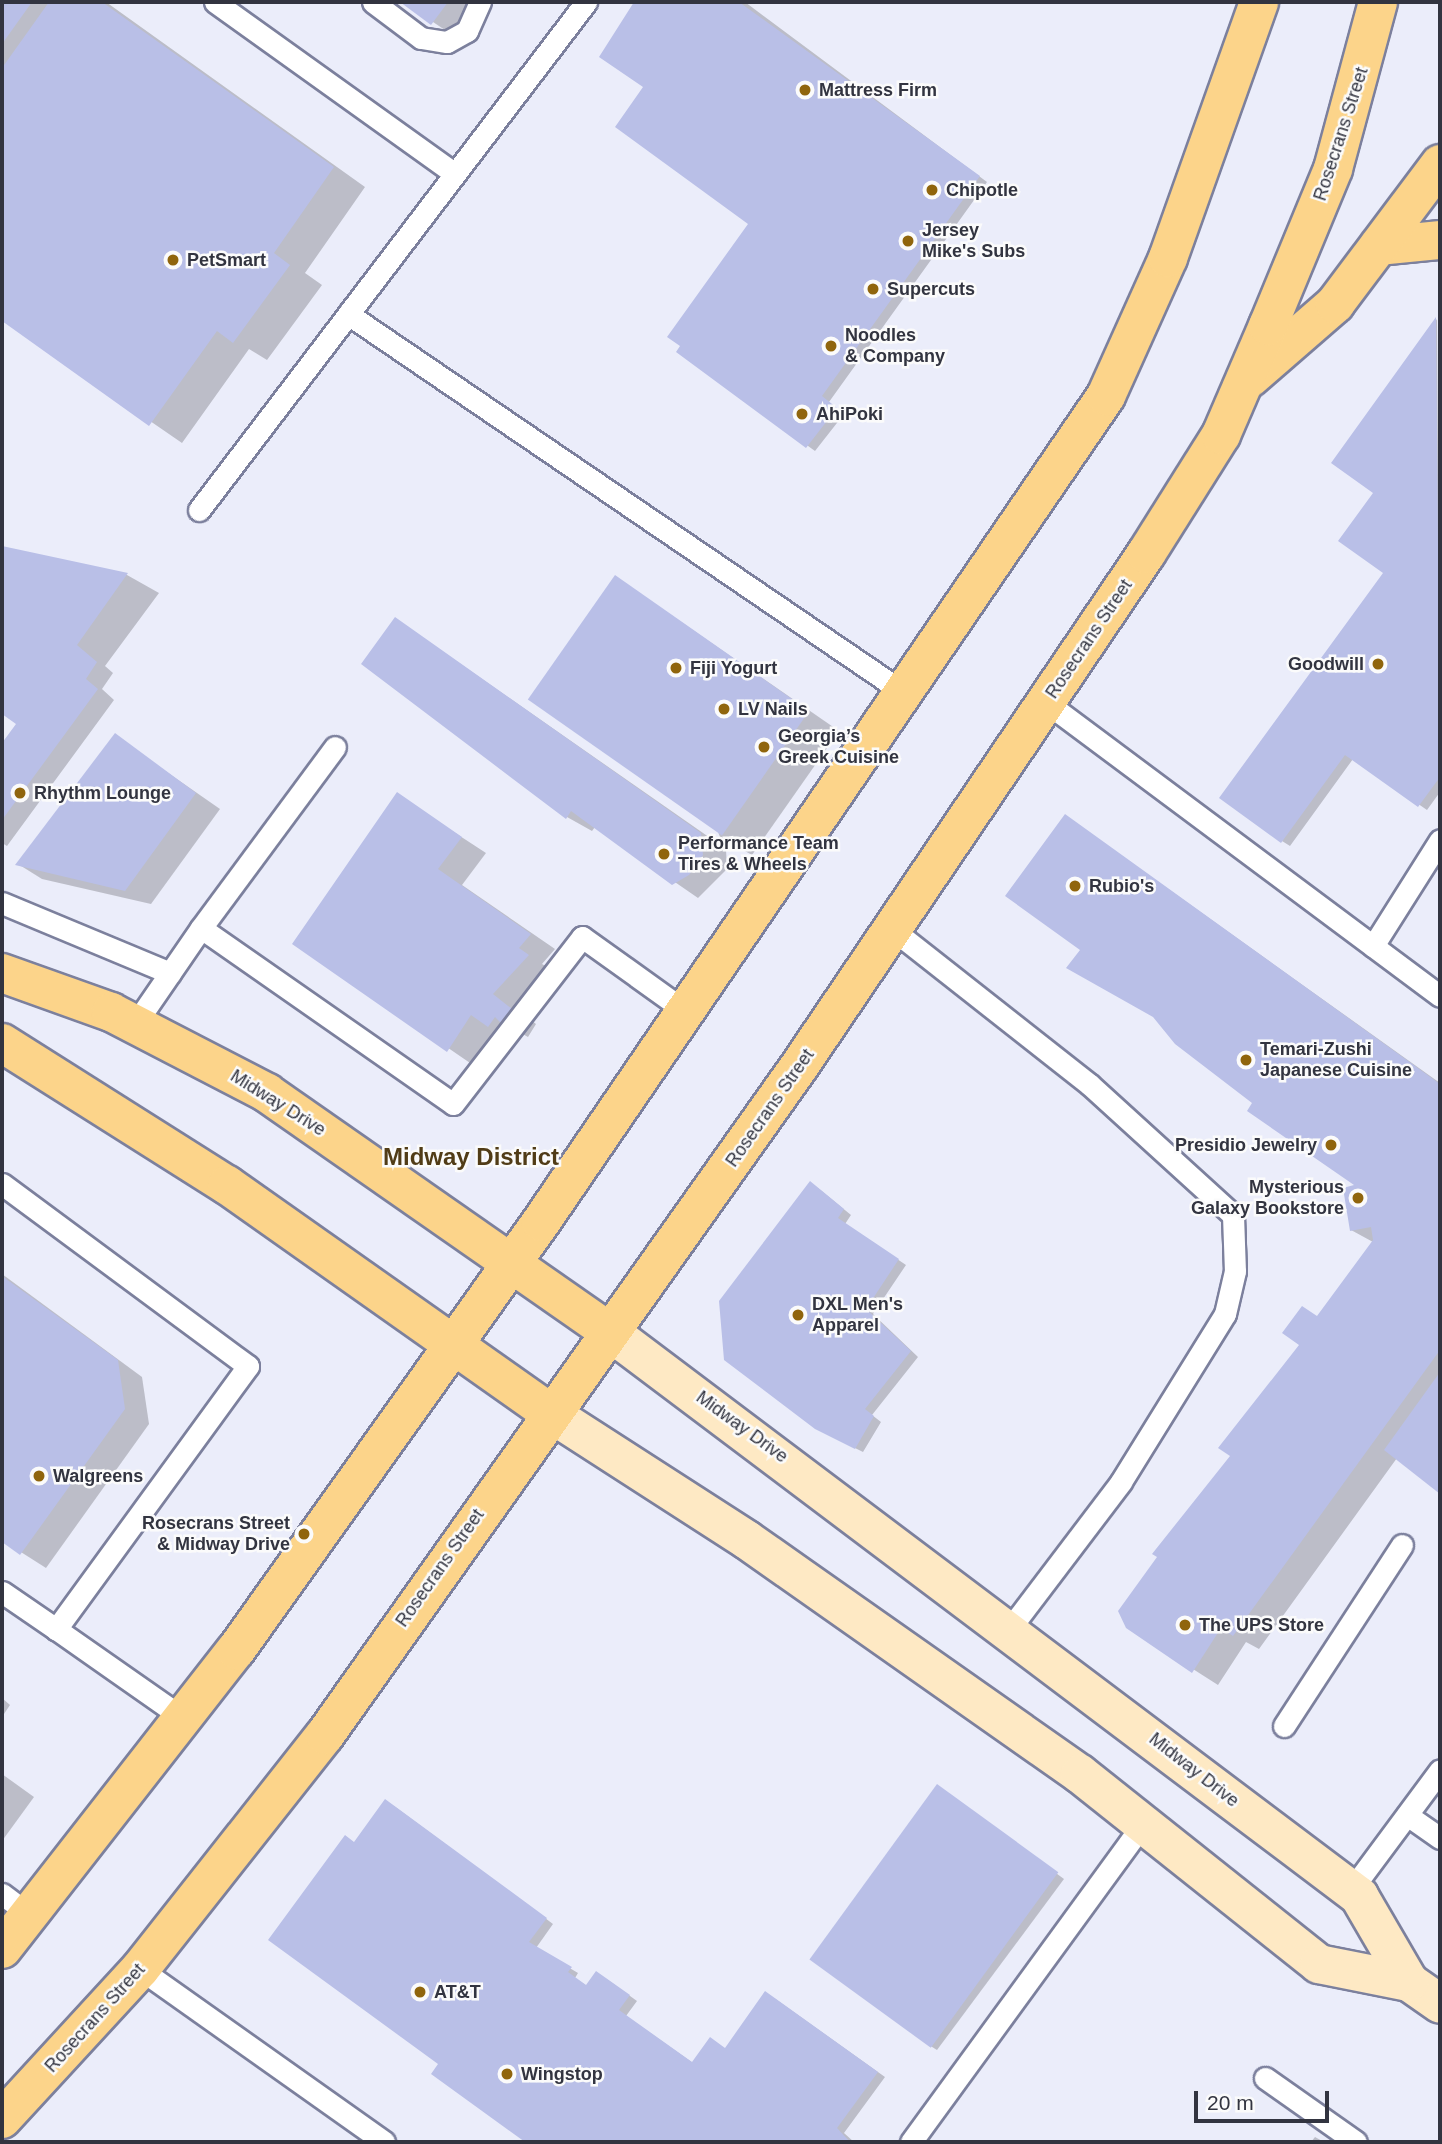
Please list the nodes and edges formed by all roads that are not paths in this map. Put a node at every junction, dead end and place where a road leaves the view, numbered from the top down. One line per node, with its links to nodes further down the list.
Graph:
1 (373, 2): 2 (lane)
2 (480, 2)
3 (586, 2): 8 (lane)
4 (1259, 2): 14 (main road)
5 (1378, 2): 12 (main road, Rosecrans Street)
6 (223, 4): 8 (lane)
7 (1440, 164): 10 (main road)
8 (455, 174): 11 (lane)
9 (1440, 240): 10 (main road)
10 (1380, 246): 12 (main road)
11 (348, 314): 13 (lane); 14 (lane)
12 (1243, 384): 15 (main road, Rosecrans Street)
13 (199, 510)
14 (906, 694): 25 (main road)
15 (1047, 703): 20 (main road, Rosecrans Street); 21 (lane)
16 (335, 747): 19 (lane)
17 (1440, 839): 21 (lane)
18 (2, 903): 23 (lane)
19 (201, 928): 23 (lane); 25 (lane)
20 (892, 929): 30 (main road, Rosecrans Street); 35 (lane)
21 (1373, 946): 24 (lane)
22 (2, 973): 26 (main road, Midway Drive)
23 (170, 973): 26 (lane)
24 (1440, 996)
25 (688, 1013): 29 (main road)
26 (135, 1024): 29 (main road, Midway Drive)
27 (5, 1053): 31 (main road, Midway Drive)
28 (2, 1184): 36 (lane)
29 (510, 1259): 30 (main road, Midway Drive); 31 (main road)
30 (610, 1332): 32 (main road, Rosecrans Street); 35 (main road, Midway Drive)
31 (450, 1342): 32 (main road, Midway Drive); 37 (main road)
32 (550, 1413): 41 (main road, Midway Drive); 46 (main road, Rosecrans Street)
33 (1402, 1545): 38 (lane)
34 (2, 1592): 36 (lane)
35 (1010, 1628): 43 (main road, Midway Drive)
36 (56, 1629): 37 (lane)
37 (183, 1718): 44 (main road)
38 (1284, 1726)
39 (1440, 1770): 40 (lane)
40 (1407, 1815): 42 (lane); 43 (lane)
41 (1144, 1822): 47 (main road, Midway Drive); 52 (lane)
42 (1440, 1838)
43 (1351, 1890): 47 (main road, Midway Drive)
44 (15, 1904): 45 (main road)
45 (2, 1949)
46 (140, 1969): 50 (main road, Rosecrans Street); 51 (lane)
47 (1409, 1982): 48 (main road, Midway Drive)
48 (1440, 2004)
49 (1265, 2078): 53 (lane)
50 (2, 2119)
51 (384, 2142)
52 (911, 2142)
53 (1356, 2142)

